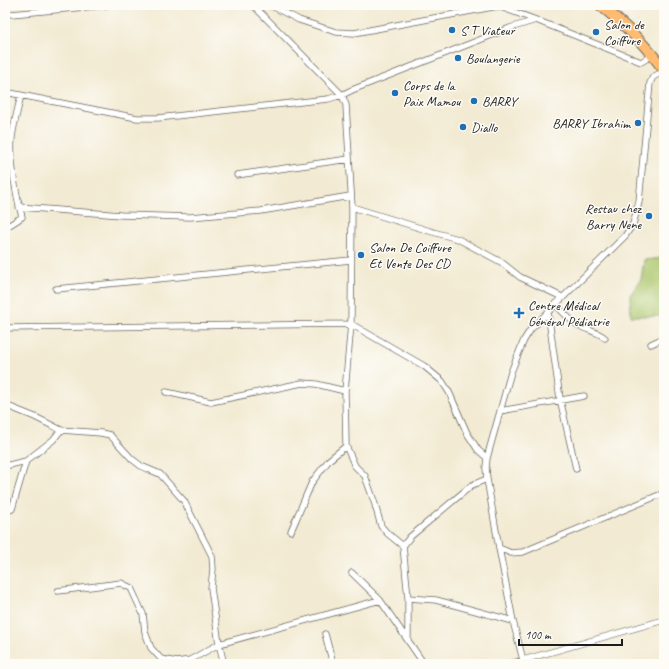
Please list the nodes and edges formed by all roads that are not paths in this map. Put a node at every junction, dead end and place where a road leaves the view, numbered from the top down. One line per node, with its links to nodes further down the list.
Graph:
1 (106, 5): 6 (street)
2 (253, 5): 12 (street)
3 (265, 5): 4 (street)
4 (497, 5): 7 (street)
5 (600, 5): 8 (highway)
6 (5, 13)
7 (536, 20): 8 (street); 12 (street)
8 (653, 55): 9 (highway)
9 (664, 70): 21 (street)
10 (5, 92): 11 (street)
11 (21, 95): 12 (street); 16 (street)
12 (342, 96): 13 (street)
13 (349, 159): 14 (street); 15 (street)
14 (238, 175)
15 (350, 196): 16 (street); 17 (street)
16 (19, 207): 18 (street)
17 (352, 207): 19 (street); 21 (street)
18 (5, 228)
19 (351, 260): 20 (street); 24 (street)
20 (56, 289)
21 (562, 296): 22 (street)
22 (555, 304): 23 (street); 26 (street)
23 (548, 312): 32 (street); 34 (street)
24 (351, 324): 25 (street); 29 (street); 37 (street)
25 (5, 328)
26 (605, 338)
27 (664, 338): 28 (street)
28 (651, 344)
29 (346, 391): 30 (street); 36 (street)
30 (166, 392)
31 (584, 396): 32 (street)
32 (560, 399): 34 (street); 40 (street)
33 (5, 405): 35 (street)
34 (500, 411): 37 (street)
35 (61, 430): 38 (street); 55 (street)
36 (346, 446): 44 (street); 45 (street)
37 (488, 458): 41 (street)
38 (26, 462): 39 (street); 43 (street)
39 (5, 466)
40 (576, 469)
41 (487, 479): 45 (street); 46 (street)
42 (664, 493): 46 (street)
43 (5, 512)
44 (291, 532)
45 (403, 546): 49 (street)
46 (499, 548): 52 (street)
47 (352, 573): 50 (street)
48 (58, 591): 55 (street)
49 (408, 598): 52 (street); 54 (street)
50 (380, 600): 54 (street); 55 (street)
51 (664, 620): 56 (street)
52 (513, 621): 56 (street)
53 (325, 634): 58 (street)
54 (408, 641): 59 (street)
55 (219, 644): 57 (street)
56 (523, 662): 60 (street)
57 (224, 664)
58 (333, 664)
59 (424, 664)
60 (508, 664)

